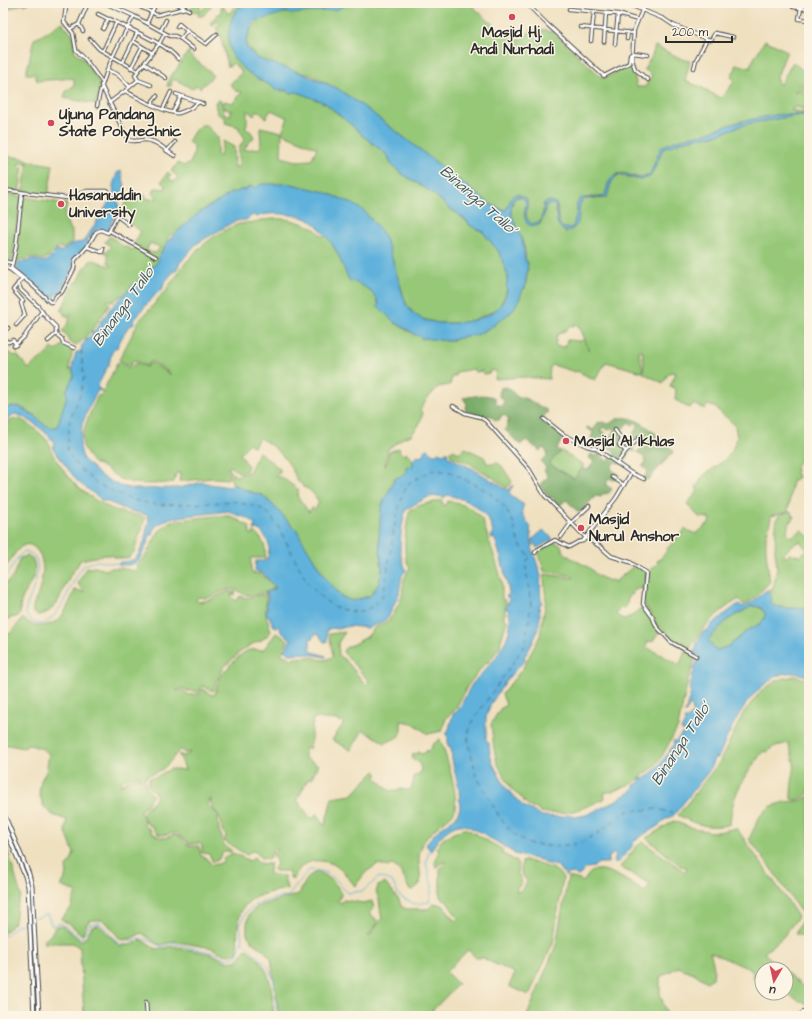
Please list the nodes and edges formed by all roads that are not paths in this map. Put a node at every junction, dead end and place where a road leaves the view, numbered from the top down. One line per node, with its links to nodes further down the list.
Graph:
1 (57, 3): 41 (street)
2 (88, 3): 37 (street)
3 (104, 3): 12 (street)
4 (138, 3): 16 (street)
5 (145, 3): 16 (street)
6 (160, 3): 13 (street)
7 (176, 3): 17 (street); 22 (street)
8 (526, 3): 67 (street)
9 (588, 3): 14 (street)
10 (645, 3): 20 (street)
11 (801, 3): 18 (street)
12 (113, 4): 29 (street)
13 (156, 4): 24 (street)
14 (615, 4): 20 (street)
15 (793, 7): 18 (street)
16 (142, 8): 24 (street)
17 (185, 8): 22 (street); 23 (street)
18 (800, 8): 21 (street); 33 (street)
19 (569, 9): 25 (street)
20 (643, 9): 32 (street); 56 (street)
21 (809, 9)
22 (178, 10): 24 (street)
23 (189, 10)
24 (152, 12): 36 (street)
25 (594, 12): 26 (street); 40 (street)
26 (606, 13): 28 (street); 44 (street)
27 (98, 14): 30 (street)
28 (618, 14): 32 (street); 47 (street)
29 (134, 16): 36 (street); 39 (street)
30 (108, 19): 35 (street); 42 (street)
31 (166, 20): 43 (street)
32 (638, 20): 51 (street)
33 (809, 20)
34 (182, 21): 46 (street)
35 (116, 23): 39 (street); 65 (street)
36 (147, 23): 43 (street)
37 (79, 24): 41 (street); 45 (street)
38 (580, 27): 40 (street)
39 (127, 28): 49 (street); 68 (street)
40 (592, 28): 44 (street); 59 (street)
41 (70, 29): 80 (street)
42 (103, 29)
43 (161, 30): 50 (street)
44 (605, 30): 47 (street); 60 (street)
45 (83, 31)
46 (187, 31): 52 (street); 57 (street)
47 (616, 31): 48 (street); 62 (street)
48 (628, 32): 51 (street); 55 (street)
49 (137, 33): 58 (street); 61 (street)
50 (166, 33): 57 (street); 61 (street)
51 (633, 33): 67 (street)
52 (217, 34)
53 (733, 37): 56 (street)
54 (90, 39): 65 (street)
55 (627, 39)
56 (707, 39): 74 (street)
57 (181, 40): 64 (street)
58 (133, 41): 63 (street); 71 (street)
59 (591, 41)
60 (604, 42)
61 (159, 44): 66 (street); 70 (street)
62 (615, 44)
63 (142, 47): 66 (street); 73 (street)
64 (194, 49)
65 (103, 51): 68 (street)
66 (152, 52): 72 (street)
67 (633, 53): 69 (street); 79 (street)
68 (113, 56): 71 (street); 75 (street)
69 (648, 56)
70 (178, 59)
71 (123, 62): 73 (street)
72 (144, 63): 76 (street); 77 (street)
73 (132, 68): 76 (street)
74 (694, 68)
75 (107, 70): 80 (street); 83 (street)
76 (138, 71): 78 (street)
77 (166, 78)
78 (138, 80): 81 (street); 83 (street)
79 (648, 80)
80 (102, 82): 82 (street)
81 (151, 85)
82 (100, 86): 90 (street); 93 (street)
83 (130, 87): 84 (street)
84 (125, 91): 90 (street); 92 (street)
85 (171, 92): 94 (street)
86 (176, 94): 88 (street)
87 (156, 96): 92 (street)
88 (180, 96): 89 (street); 95 (street)
89 (199, 102): 91 (street); 95 (street)
90 (109, 103): 97 (street)
91 (203, 104)
92 (153, 105): 94 (street)
93 (96, 106)
94 (163, 109): 95 (street)
95 (173, 112)
96 (175, 142): 97 (street)
97 (167, 151): 98 (street)
98 (175, 156)
99 (3, 190): 100 (street)
100 (22, 193): 101 (street); 109 (street)
101 (114, 194)
102 (129, 226): 103 (street)
103 (110, 231): 104 (street); 106 (street)
104 (87, 247): 105 (street); 109 (street)
105 (103, 249)
106 (156, 257)
107 (3, 260): 109 (street)
108 (3, 266): 109 (street)
109 (12, 266): 110 (street)
110 (18, 283): 111 (street); 112 (street)
111 (42, 311): 115 (street); 116 (street)
112 (16, 325)
113 (8, 328): 114 (street)
114 (3, 332)
115 (56, 334): 117 (street); 118 (street)
116 (3, 335)
117 (48, 341)
118 (74, 348)
119 (453, 406): 130 (street)
120 (544, 419): 124 (street)
121 (615, 430): 123 (street)
122 (639, 438): 123 (street)
123 (626, 451): 124 (street)
124 (617, 463): 125 (street)
125 (631, 473): 127 (street); 128 (street)
126 (612, 477): 128 (street)
127 (644, 479)
128 (624, 485): 132 (street)
129 (589, 506): 130 (street)
130 (571, 523): 131 (street); 132 (street)
131 (561, 537)
132 (586, 538): 133 (street); 134 (street)
133 (535, 553)
134 (696, 656)
135 (3, 812): 140 (main road)
136 (3, 823): 139 (main road)
137 (146, 1002): 141 (street)
138 (809, 1008): 142 (street)
139 (34, 1016)
140 (39, 1016)
141 (147, 1016)
142 (798, 1016)

